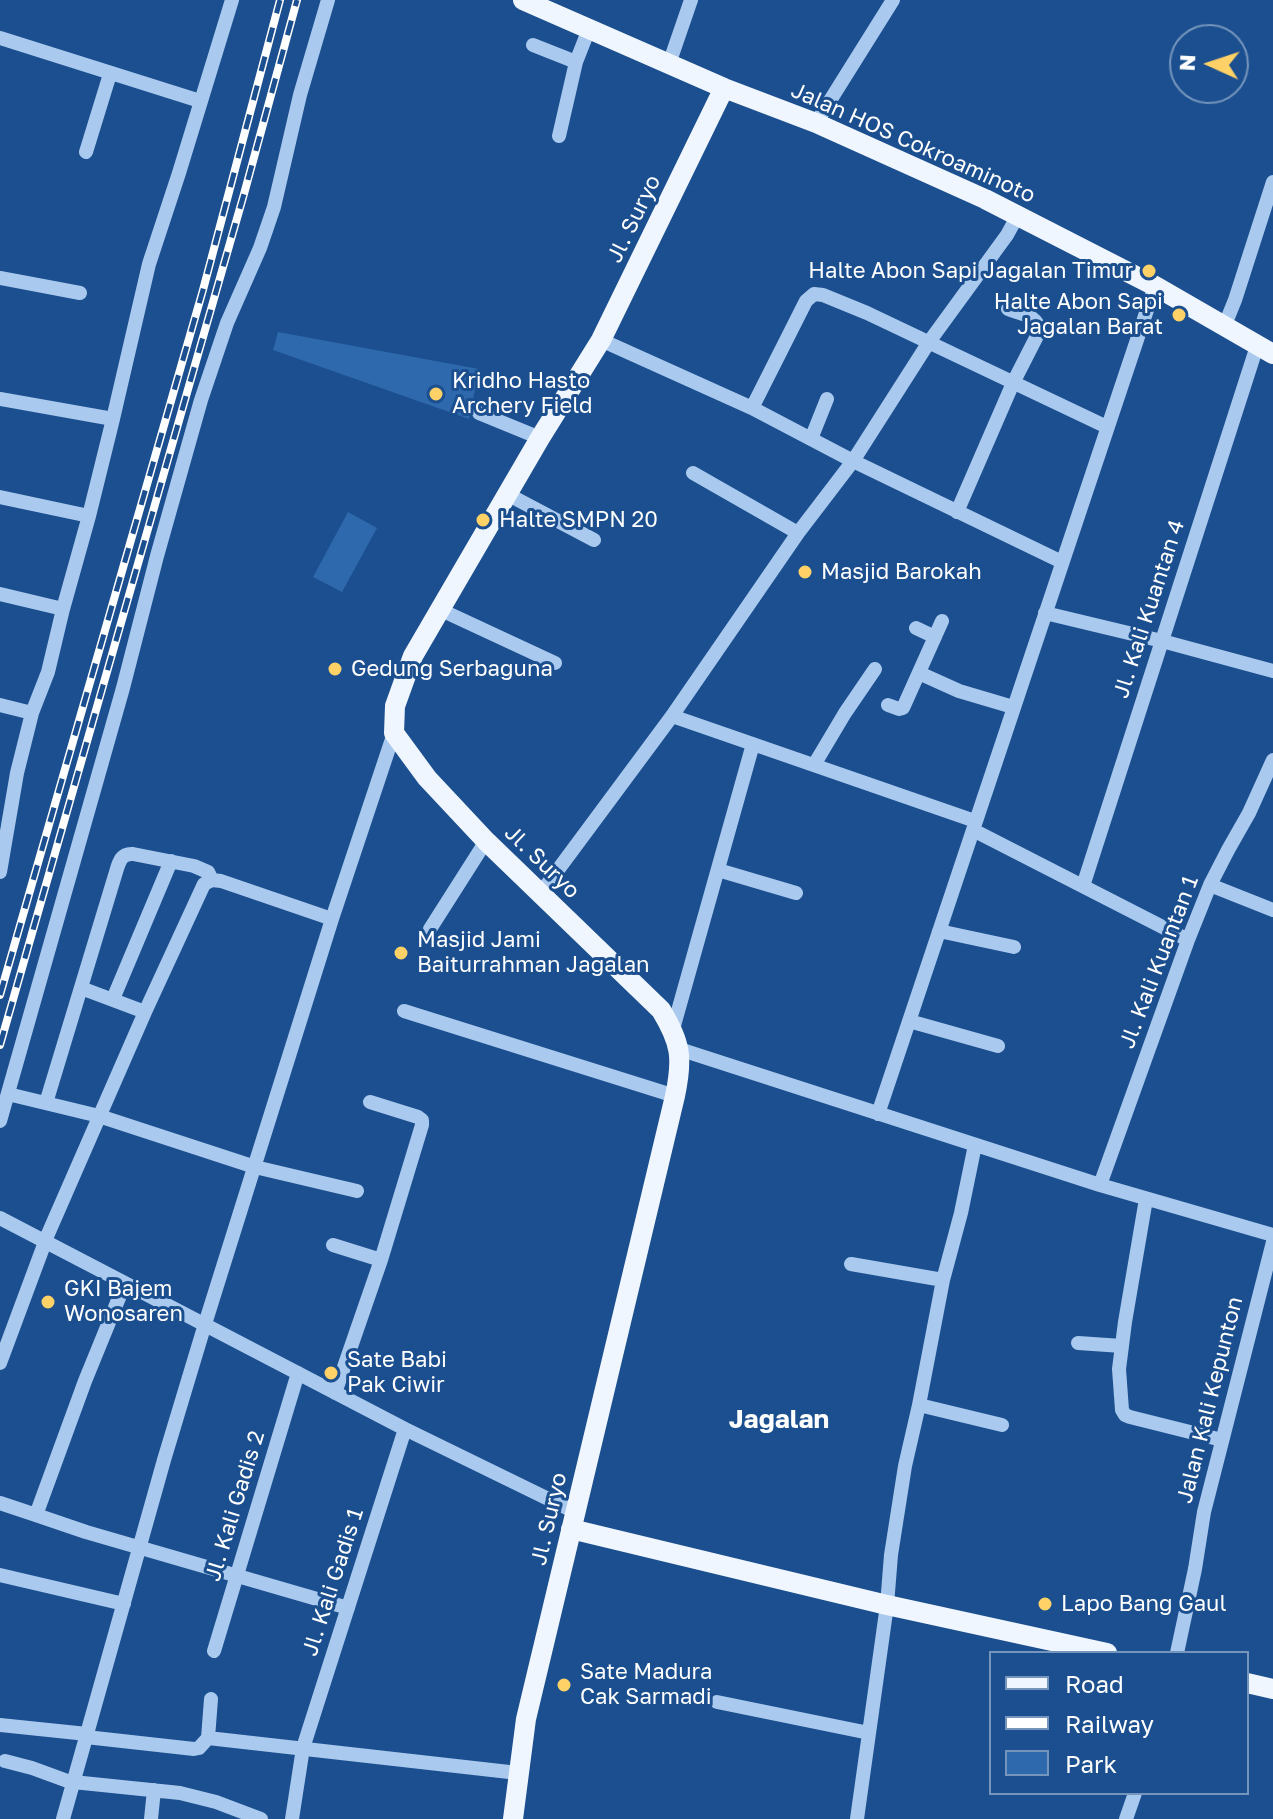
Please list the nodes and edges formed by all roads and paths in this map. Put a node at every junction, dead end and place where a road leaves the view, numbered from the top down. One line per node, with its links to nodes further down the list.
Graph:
1 (232, 0): 13 (street)
2 (328, 0): 89 (street)
3 (691, 0): 10 (street)
4 (893, 0): 14 (street)
5 (527, 1): 6 (main road, Jalan HOS Cokroaminoto)
6 (589, 29): 9 (street); 10 (main road, Jalan HOS Cokroaminoto)
7 (0, 38): 11 (street)
8 (533, 45): 9 (street)
9 (576, 62): 15 (street)
10 (669, 64): 12 (main road, Jalan HOS Cokroaminoto)
11 (110, 74): 13 (street); 16 (street)
12 (724, 88): 14 (main road, Jalan HOS Cokroaminoto); 24 (main road, Jl. Suryo)
13 (200, 101): 32 (street)
14 (816, 123): 18 (main road, Jalan HOS Cokroaminoto)
15 (559, 136)
16 (86, 152)
17 (1273, 182): 23 (street)
18 (1018, 215): 20 (main road, Jalan HOS Cokroaminoto); 25 (street)
19 (0, 278): 21 (street)
20 (1155, 286): 23 (main road, Jalan HOS Cokroaminoto); 33 (street)
21 (80, 293)
22 (1008, 309): 27 (street)
23 (1224, 327): 26 (main road, Jalan HOS Cokroaminoto)
24 (601, 340): 30 (street); 34 (main road, Jl. Suryo)
25 (929, 342): 27 (street); 30 (street); 36 (street)
26 (1265, 350): 52 (street, Jl. Kali Kuantan 4)
27 (1013, 383): 33 (street); 40 (street)
28 (0, 399): 32 (street)
29 (827, 399): 35 (street)
30 (752, 408): 35 (street)
31 (479, 413): 34 (street)
32 (113, 419): 41 (street)
33 (1107, 427): 44 (street)
34 (540, 438): 38 (main road, Jl. Suryo)
35 (811, 439): 36 (street)
36 (853, 461): 40 (street); 42 (street)
37 (693, 473): 42 (street)
38 (507, 494): 43 (street); 47 (main road, Jl. Suryo)
39 (0, 497): 41 (street)
40 (957, 512): 44 (street)
41 (89, 516): 46 (street)
42 (798, 533): 61 (street)
43 (594, 540)
44 (1062, 562): 48 (street)
45 (0, 594): 46 (street)
46 (63, 609): 60 (street)
47 (441, 610): 53 (street); 62 (main road, Jl. Suryo)
48 (1045, 613): 52 (street); 59 (street)
49 (942, 621): 51 (street)
50 (916, 628): 51 (street)
51 (935, 637): 56 (street)
52 (1162, 641): 55 (street); 73 (street, Jl. Kali Kuantan 4)
53 (555, 663)
54 (875, 669): 65 (street)
55 (1273, 671)
56 (919, 673): 58 (street); 59 (street)
57 (0, 705): 60 (street)
58 (888, 705)
59 (1013, 707): 66 (street)
60 (32, 713): 69 (street)
61 (672, 716): 63 (street); 75 (street)
62 (394, 733): 67 (main road, Jl. Suryo); 77 (street)
63 (753, 744): 65 (street); 70 (street)
64 (1273, 760): 72 (street, Jl. Kali Kuantan 1)
65 (814, 765): 66 (street)
66 (974, 826): 73 (street); 79 (street)
67 (486, 841): 75 (main road, Jl. Suryo); 78 (street)
68 (171, 861): 71 (street); 82 (street); 83 (street)
69 (0, 869)
70 (718, 870): 74 (street); 87 (street)
71 (212, 880): 77 (street); 85 (street)
72 (1210, 885): 76 (street); 80 (street, Jl. Kali Kuantan 1)
73 (1083, 886): 80 (street)
74 (796, 893)
75 (540, 894): 87 (main road, Jl. Suryo)
76 (1273, 910)
77 (332, 919): 97 (street)
78 (430, 929)
79 (939, 931): 81 (street); 86 (street)
80 (1188, 940): 98 (street, Jl. Kali Kuantan 1)
81 (1014, 947)
82 (81, 988): 83 (street); 92 (street)
83 (113, 999): 85 (street)
84 (404, 1011): 90 (street)
85 (145, 1012): 94 (street)
86 (909, 1021): 88 (street); 93 (street)
87 (676, 1039): 90 (main road, Jl. Suryo); 93 (street)
88 (998, 1046)
89 (8, 1094): 92 (street); 95 (street)
90 (675, 1096): 122 (main road, Jl. Suryo)
91 (370, 1102): 106 (street)
92 (46, 1103): 94 (street)
93 (878, 1114): 96 (street)
94 (99, 1116): 97 (street); 103 (street)
95 (0, 1121)
96 (975, 1145): 98 (street); 108 (street)
97 (255, 1167): 99 (street); 110 (street)
98 (1100, 1185): 100 (street)
99 (357, 1191)
100 (1146, 1199): 102 (street); 112 (street)
101 (0, 1218): 103 (street)
102 (1273, 1235)
103 (45, 1242): 109 (street); 113 (street)
104 (1273, 1242): 119 (street, Jalan Kali Kepunton)
105 (333, 1245): 106 (street)
106 (381, 1260): 115 (street)
107 (851, 1264): 108 (street)
108 (943, 1280): 116 (street)
109 (125, 1283): 110 (street); 121 (street)
110 (205, 1324): 114 (street); 123 (street)
111 (1078, 1343): 112 (street)
112 (1122, 1346): 119 (street)
113 (0, 1363)
114 (298, 1373): 115 (street); 125 (street, Jl. Kali Gadis 2)
115 (335, 1393): 118 (street)
116 (919, 1405): 117 (street); 127 (street)
117 (1002, 1425)
118 (405, 1429): 122 (street); 128 (street, Jl. Kali Gadis 1)
119 (1222, 1440): 131 (street, Jalan Kali Kepunton)
120 (0, 1503): 121 (street)
121 (36, 1515): 123 (street)
122 (573, 1520): 127 (main road); 142 (main road, Jl. Suryo)
123 (140, 1548): 125 (street); 126 (street)
124 (0, 1575): 126 (street)
125 (236, 1576): 128 (street); 129 (street, Jl. Kali Gadis 2)
126 (124, 1604): 138 (street)
127 (887, 1605): 130 (main road); 137 (street)
128 (348, 1608): 140 (street, Jl. Kali Gadis 1)
129 (214, 1651)
130 (1098, 1651)
131 (1177, 1651)
132 (1249, 1683): 133 (main road)
133 (1273, 1689)
134 (211, 1699): 139 (street)
135 (717, 1702): 137 (street)
136 (0, 1725): 138 (street)
137 (869, 1733): 151 (street)
138 (87, 1735): 139 (street); 143 (street)
139 (208, 1738): 140 (street)
140 (303, 1748): 142 (street); 149 (street, Jl. Kali Gadis 1)
141 (5, 1761): 143 (street)
142 (518, 1773): 150 (main road, Jl. Suryo)
143 (73, 1783): 144 (street); 146 (street)
144 (154, 1790): 147 (street); 148 (street)
145 (1134, 1795): 152 (street)
146 (63, 1819)
147 (151, 1819)
148 (261, 1819)
149 (292, 1819)
150 (513, 1819)
151 (857, 1819)
152 (1126, 1819)

